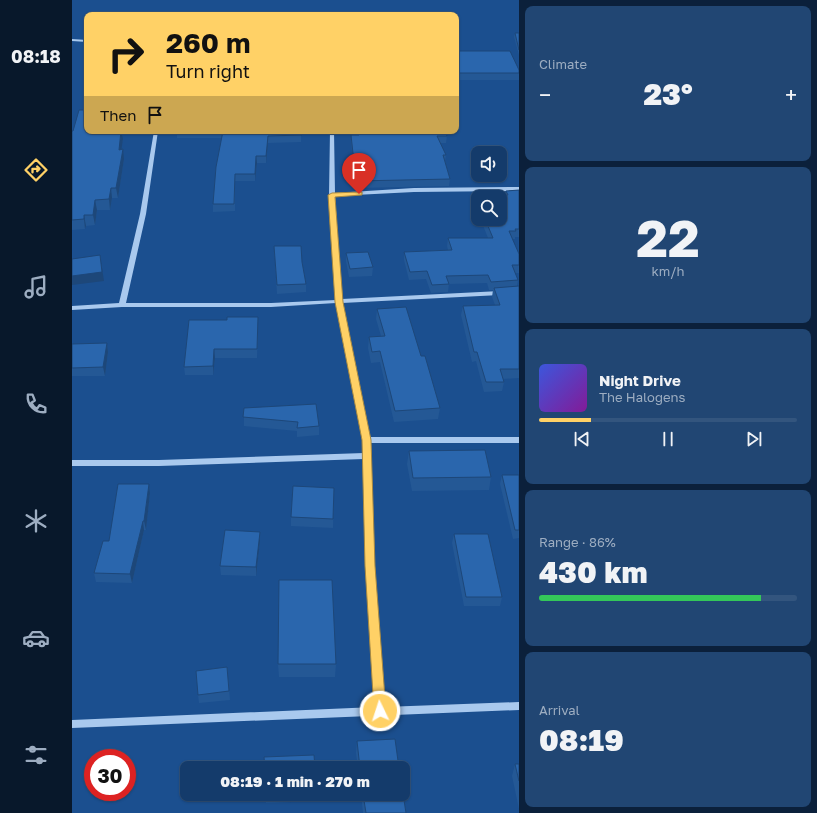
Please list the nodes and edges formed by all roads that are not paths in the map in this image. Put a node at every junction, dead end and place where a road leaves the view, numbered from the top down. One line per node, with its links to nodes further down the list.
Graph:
1 (72, 40): 2 (street)
2 (84, 41)
3 (156, 134): 9 (street)
4 (332, 134): 6 (street)
5 (519, 189): 6 (street)
6 (332, 195): 8 (street)
7 (519, 292): 8 (street)
8 (339, 302): 9 (street); 11 (street)
9 (122, 305): 10 (street)
10 (72, 308)
11 (367, 440): 12 (street); 13 (street)
12 (519, 440)
13 (367, 456): 14 (street); 16 (street)
14 (72, 463)
15 (519, 706): 16 (street)
16 (380, 711): 17 (street)
17 (72, 724)

